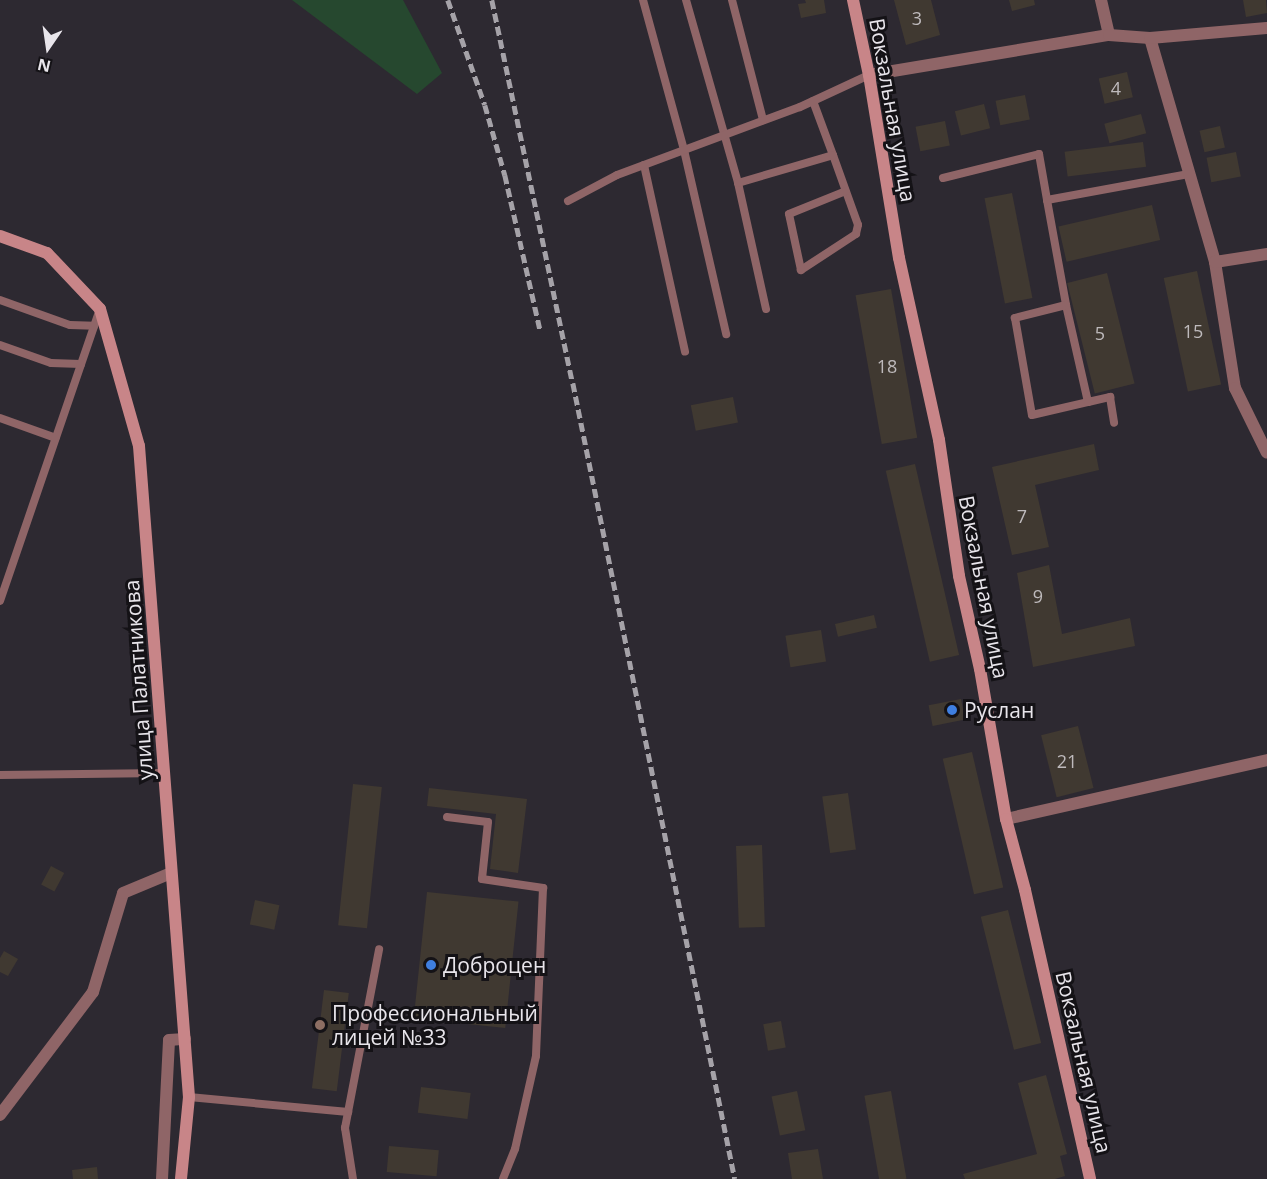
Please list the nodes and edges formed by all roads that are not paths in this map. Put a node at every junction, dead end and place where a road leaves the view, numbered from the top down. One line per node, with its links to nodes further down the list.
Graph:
1 (643, 0): 13 (lane)
2 (687, 0): 12 (lane)
3 (732, 0): 11 (lane)
4 (854, 0): 9 (main road, Вокзальная улица)
5 (1101, 0): 7 (street)
6 (1267, 28): 8 (street)
7 (1109, 35): 8 (street); 9 (street)
8 (1150, 38): 16 (street)
9 (869, 75): 10 (lane); 44 (main road, Вокзальная улица)
10 (813, 101): 11 (lane); 14 (lane)
11 (763, 120): 12 (lane)
12 (723, 135): 13 (lane); 18 (lane)
13 (684, 150): 15 (lane); 30 (lane)
14 (833, 155): 18 (lane); 19 (lane)
15 (644, 165): 21 (lane); 32 (lane)
16 (1189, 174): 20 (lane); 24 (street)
17 (942, 178): 20 (lane)
18 (738, 183): 28 (lane)
19 (846, 191): 19 (lane)
20 (1047, 200): 26 (lane)
21 (568, 201)
22 (0, 236): 27 (main road, улица Палатникова)
23 (1267, 254): 24 (street)
24 (1215, 262): 38 (street)
25 (0, 300): 29 (lane)
26 (1066, 305): 34 (lane); 34 (lane)
27 (100, 309): 29 (lane); 41 (main road, улица Палатникова)
28 (766, 309)
29 (94, 326): 33 (lane)
30 (726, 334)
31 (0, 345): 33 (lane)
32 (685, 352)
33 (81, 364): 37 (lane)
34 (1088, 402): 36 (lane)
35 (0, 418): 37 (lane)
36 (1114, 423)
37 (56, 438): 39 (lane)
38 (1266, 447)
39 (0, 601)
40 (1267, 760): 44 (street)
41 (164, 773): 42 (lane); 45 (main road, улица Палатникова)
42 (0, 775)
43 (447, 817): 54 (lane)
44 (1006, 819): 55 (main road, Вокзальная улица)
45 (171, 873): 47 (main road, улица Палатникова); 50 (street)
46 (380, 949): 49 (lane)
47 (184, 1039): 48 (main road, улица Палатникова); 51 (street)
48 (189, 1097): 49 (lane); 52 (main road, улица Палатникова)
49 (348, 1112): 53 (lane)
50 (0, 1115)
51 (162, 1179)
52 (181, 1179)
53 (352, 1179)
54 (503, 1179)
55 (1090, 1179)

